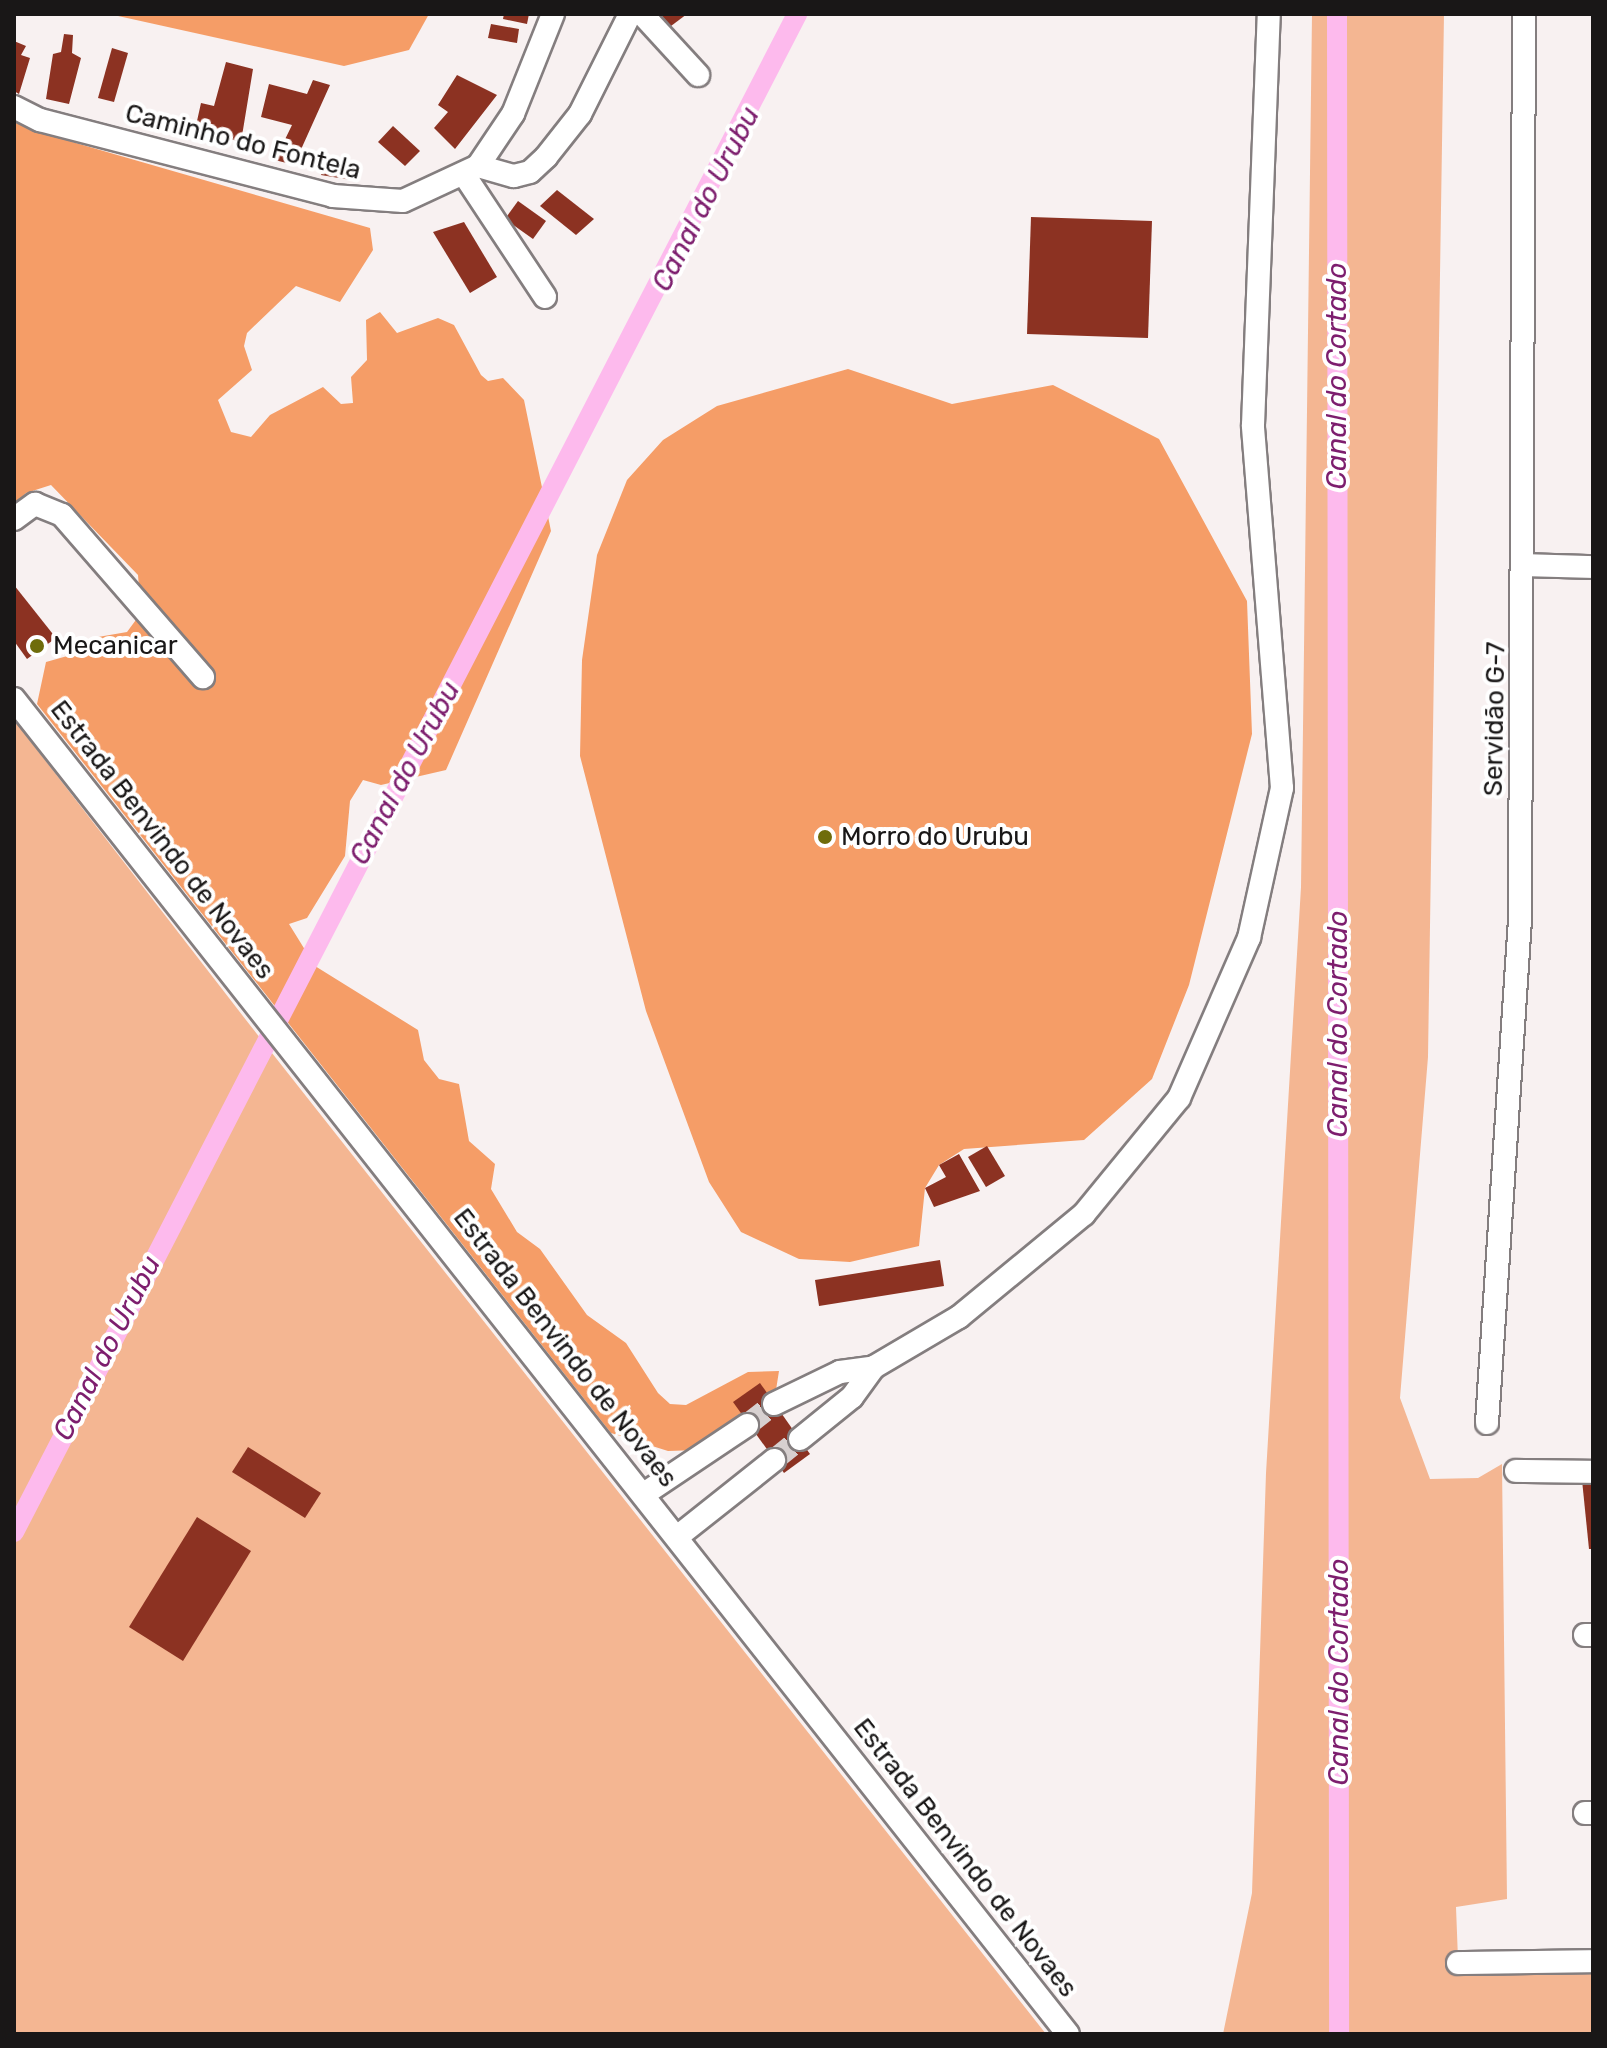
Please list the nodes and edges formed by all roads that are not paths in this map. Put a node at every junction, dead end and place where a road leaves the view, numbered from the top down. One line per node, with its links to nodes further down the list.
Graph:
1 (553, 14): 8 (street)
2 (630, 14): 8 (street)
3 (642, 14): 6 (street)
4 (1269, 14): 15 (street)
5 (1524, 14): 11 (street, Servidão G-7)
6 (698, 75)
7 (14, 107): 8 (street, Caminho do Fontela)
8 (472, 171): 9 (street)
9 (545, 297)
10 (14, 519): 13 (street)
11 (1524, 565): 12 (street); 17 (street, Servidão G-7)
12 (1593, 567)
13 (203, 677)
14 (14, 699): 23 (street, Estrada Benvindo de Novaes)
15 (874, 1367): 16 (street); 19 (street)
16 (774, 1404)
17 (1487, 1423)
18 (747, 1425): 23 (street)
19 (800, 1439)
20 (774, 1460): 24 (street)
21 (1516, 1471): 22 (street)
22 (1593, 1472)
23 (644, 1494): 24 (street, Estrada Benvindo de Novaes)
24 (677, 1537): 27 (street, Estrada Benvindo de Novaes)
25 (1593, 1961): 26 (street)
26 (1458, 1963)
27 (1068, 2034)

